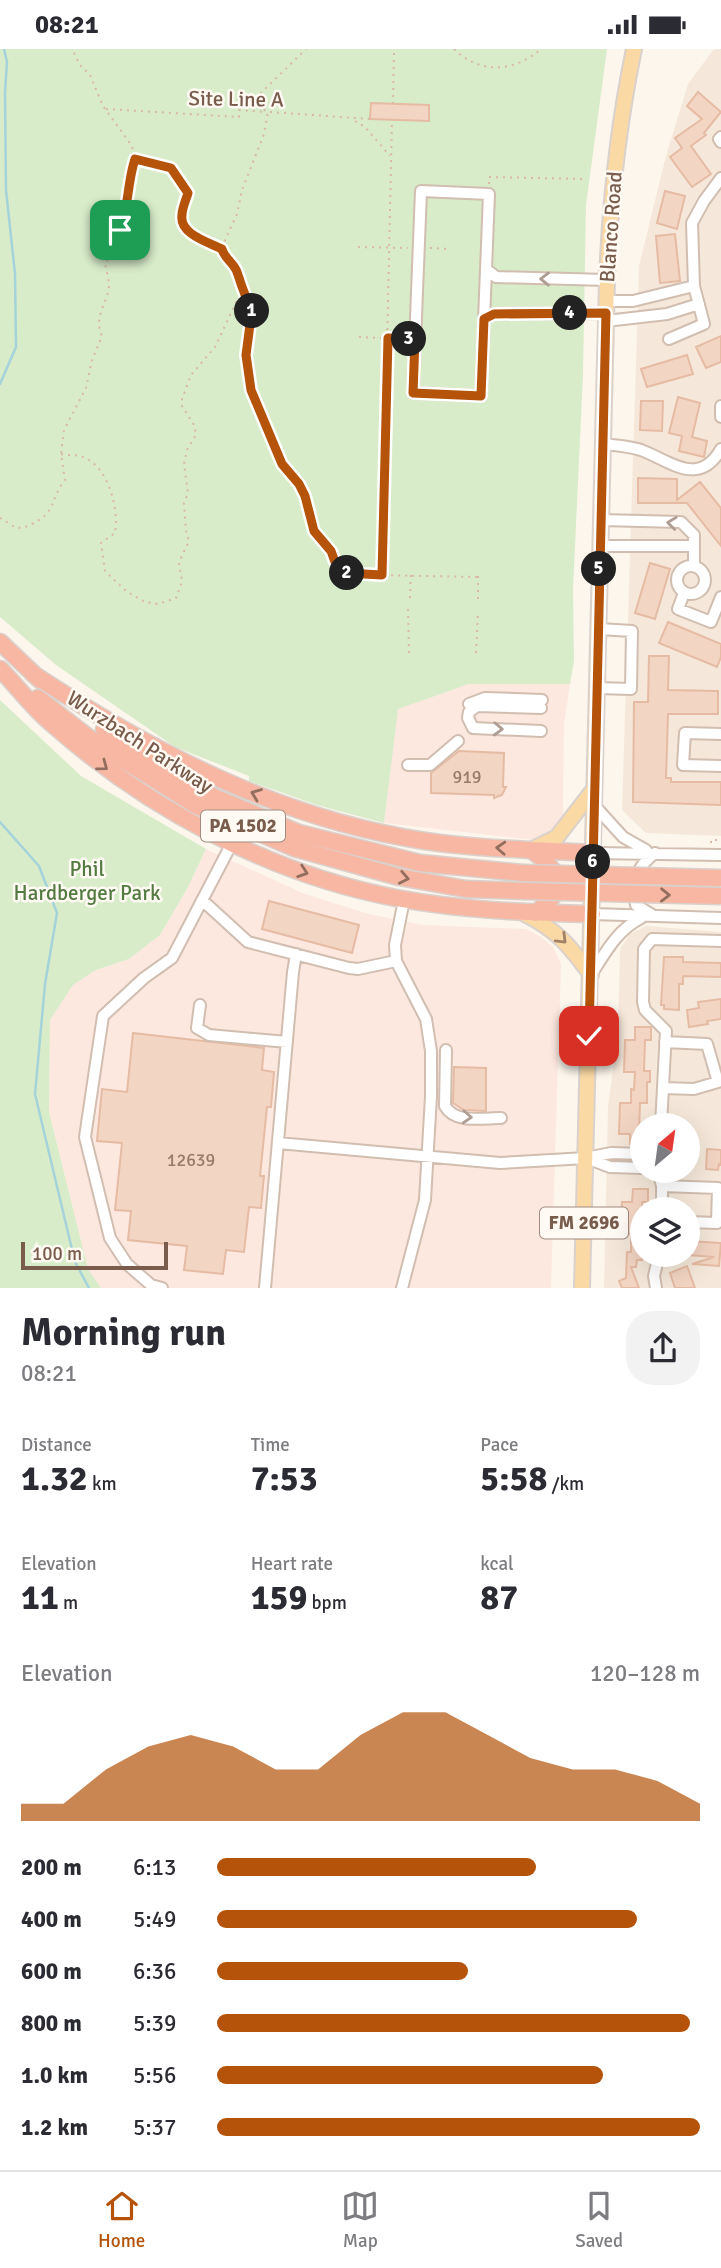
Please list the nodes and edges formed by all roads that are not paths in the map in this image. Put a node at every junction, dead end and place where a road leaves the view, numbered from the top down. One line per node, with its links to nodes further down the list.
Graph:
1 (634, 49): 4 (main road, Blanco Road / FM 2696)
2 (721, 178): 5 (street)
3 (486, 269): 4 (street, one-way to 3); 10 (street); 10 (street)
4 (607, 280): 8 (main road, Blanco Road / FM 2696)
5 (694, 286): 6 (street); 7 (street)
6 (654, 297): 8 (street); 9 (street)
7 (699, 304): 9 (street); 11 (street)
8 (606, 312): 9 (street); 10 (street); 14 (main road, Blanco Road / FM 2696)
9 (658, 316)
10 (484, 319)
11 (669, 339)
12 (721, 406): 13 (street)
13 (721, 417)
14 (603, 444): 15 (street); 16 (main road, Blanco Road / FM 2696)
15 (721, 449)
16 (601, 520): 17 (main road, Blanco Road / FM 2696); 18 (street, one-way to 16)
17 (600, 546): 18 (street); 23 (main road, Blanco Road / FM 2696)
18 (694, 546): 19 (street)
19 (694, 565): 20 (street); 21 (street)
20 (705, 580): 21 (street); 22 (street)
21 (684, 593): 22 (street)
22 (721, 595)
23 (599, 629): 27 (main road, Blanco Road / FM 2696); 27 (street)
24 (0, 642): 26 (highway, Wurzbach Parkway / PA 1502)
25 (0, 668): 36 (highway, one-way to 36); 42 (highway, Wurzbach Parkway / PA 1502, one-way to 42, bridge)
26 (33, 674): 37 (highway, one-way to 26); 41 (highway, Wurzbach Parkway / PA 1502, bridge)
27 (597, 688): 34 (main road, Blanco Road / FM 2696)
28 (542, 704): 29 (street, one-way to 29)
29 (541, 730)
30 (721, 734): 33 (street)
31 (458, 741): 32 (street)
32 (408, 765)
33 (721, 766)
34 (594, 789): 35 (main road, Blanco Road / FM 2696); 37 (main road)
35 (594, 805): 38 (main road, Blanco Road / FM 2696); 39 (street)
36 (232, 843): 43 (highway, one-way to 43); 44 (street)
37 (531, 850): 38 (highway); 45 (highway)
38 (594, 853): 39 (street); 46 (main road, Blanco Road / FM 2696)
39 (655, 853): 40 (street); 47 (street)
40 (721, 855)
41 (721, 878)
42 (721, 896)
43 (404, 899): 45 (highway); 52 (street)
44 (202, 900): 51 (street); 71 (street)
45 (529, 913): 46 (highway); 53 (main road, one-way to 53)
46 (592, 914): 48 (street); 53 (main road, Blanco Road / FM 2696)
47 (654, 916): 48 (street); 49 (street)
48 (642, 917): 53 (street)
49 (721, 918)
50 (721, 941): 56 (street)
51 (296, 954): 52 (street); 55 (street)
52 (396, 961): 63 (street)
53 (591, 975): 64 (main road, Blanco Road / FM 2696)
54 (200, 1005): 55 (street)
55 (287, 1042): 61 (street)
56 (666, 1042): 58 (street); 58 (street)
57 (446, 1050): 60 (street, one-way to 60)
58 (663, 1088): 59 (street)
59 (662, 1113)
60 (500, 1118)
61 (278, 1143): 63 (street); 72 (street)
62 (630, 1154): 64 (street)
63 (429, 1157): 64 (street); 73 (street)
64 (586, 1158): 65 (street); 74 (main road, Blanco Road / FM 2696)
65 (630, 1168)
66 (662, 1183): 67 (street)
67 (663, 1186): 68 (street); 69 (street)
68 (663, 1197)
69 (700, 1222)
70 (656, 1267): 75 (street)
71 (162, 1288)
72 (265, 1288)
73 (402, 1288)
74 (582, 1288)
75 (656, 1288)

